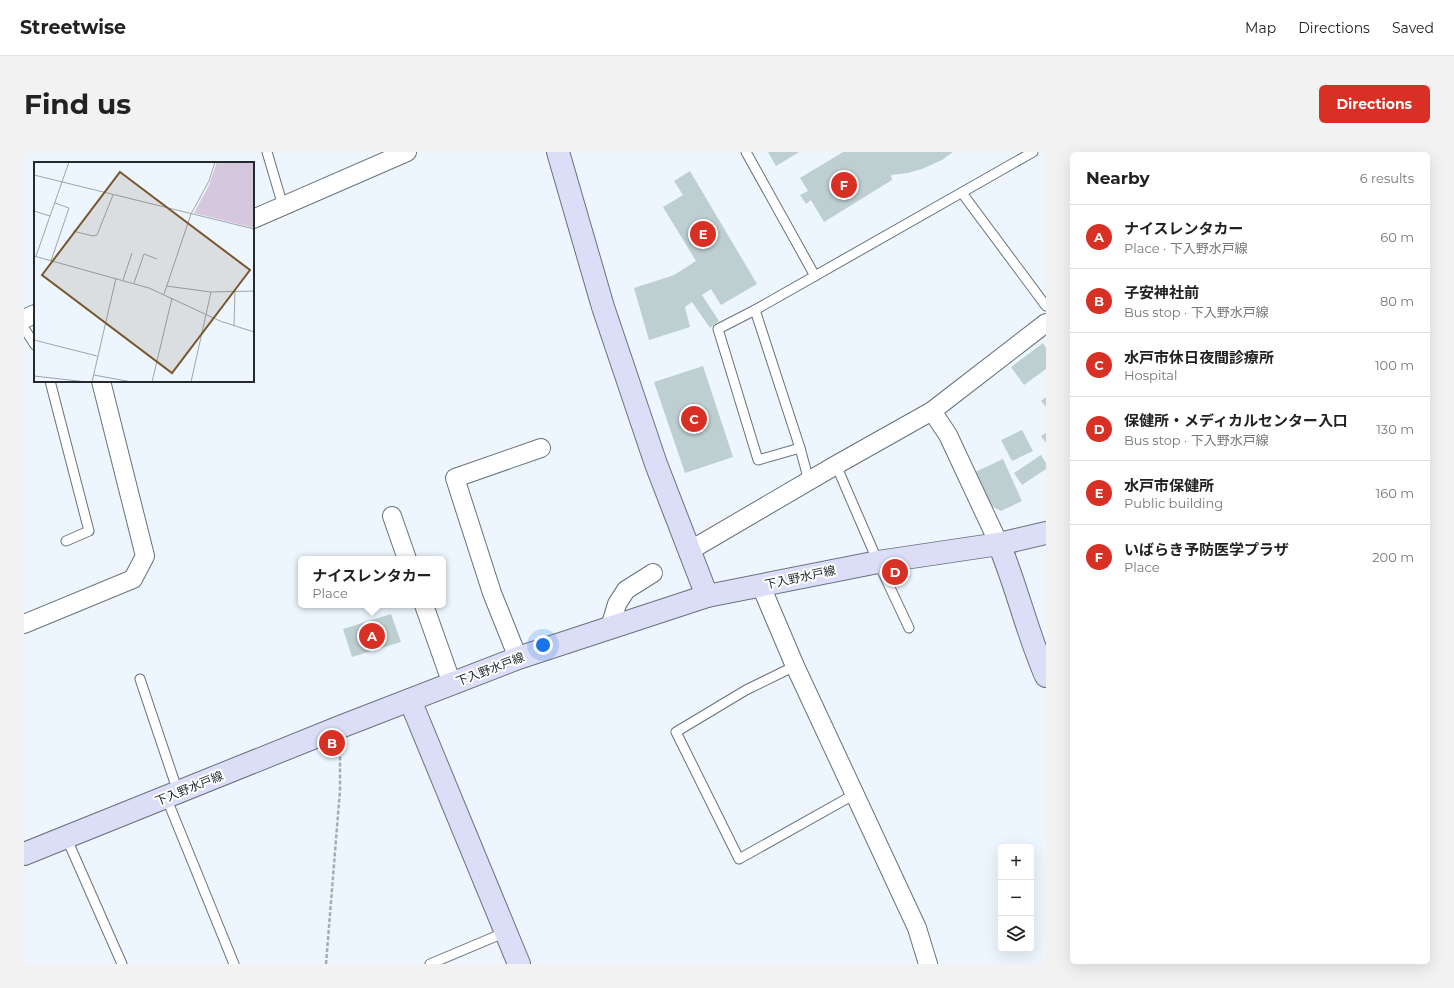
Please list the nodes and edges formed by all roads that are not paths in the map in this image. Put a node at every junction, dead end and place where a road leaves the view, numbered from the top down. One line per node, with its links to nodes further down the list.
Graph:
1 (267, 152): 7 (lane)
2 (407, 152): 7 (street)
3 (558, 152): 28 (main road)
4 (746, 152): 9 (lane)
5 (1032, 152): 6 (lane)
6 (962, 193): 9 (lane); 10 (lane)
7 (283, 206): 8 (street)
8 (254, 219)
9 (815, 276): 11 (lane)
10 (1046, 306)
11 (754, 310): 21 (lane); 21 (lane)
12 (34, 314): 13 (street)
13 (24, 319)
14 (1046, 323): 19 (street)
15 (24, 328): 16 (lane)
16 (34, 343)
17 (50, 382): 26 (lane)
18 (102, 382): 35 (street)
19 (932, 411): 22 (street); 27 (street)
20 (540, 448): 38 (street)
21 (800, 448): 23 (lane)
22 (836, 465): 23 (street); 30 (lane)
23 (809, 481): 28 (street)
24 (392, 516): 29 (street)
25 (1046, 533): 27 (main road, 下入野水戸線)
26 (66, 542)
27 (999, 544): 30 (main road, 下入野水戸線); 40 (main road)
28 (689, 551): 33 (main road)
29 (406, 556)
30 (878, 562): 32 (main road, 下入野水戸線); 37 (lane)
31 (653, 572): 36 (street)
32 (761, 586): 33 (main road, 下入野水戸線); 39 (street)
33 (706, 596): 36 (main road, 下入野水戸線)
34 (425, 608): 42 (street)
35 (24, 624)
36 (610, 626): 38 (main road, 下入野水戸線)
37 (909, 628)
38 (518, 658): 42 (main road, 下入野水戸線)
39 (795, 666): 44 (street); 44 (lane)
40 (1046, 676)
41 (140, 679): 45 (lane)
42 (452, 684): 43 (main road, 下入野水戸線)
43 (410, 700): 45 (main road, 下入野水戸線); 48 (main road)
44 (855, 794): 53 (street)
45 (172, 795): 46 (main road, 下入野水戸線); 50 (lane)
46 (66, 837): 47 (main road, 下入野水戸線); 49 (lane)
47 (24, 854)
48 (506, 932): 51 (lane); 52 (main road)
49 (122, 964)
50 (234, 964)
51 (430, 964)
52 (519, 964)
53 (928, 964)

